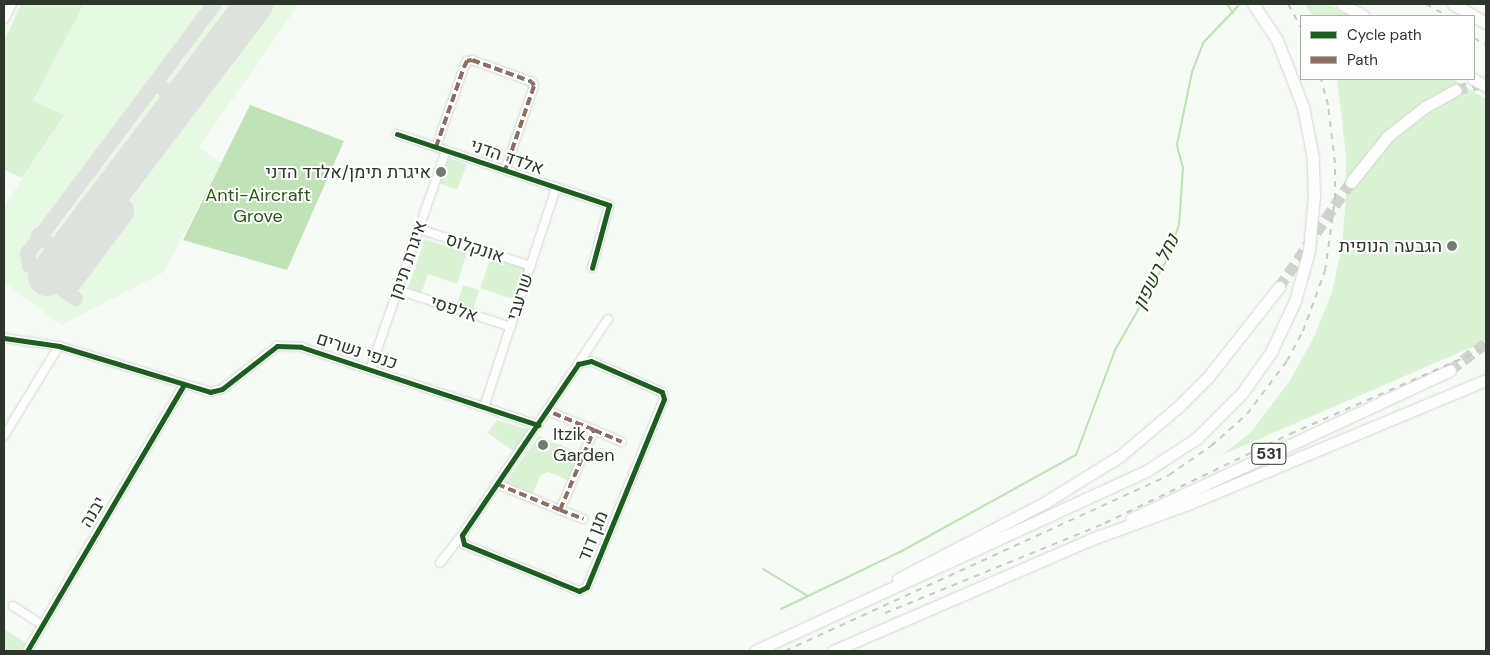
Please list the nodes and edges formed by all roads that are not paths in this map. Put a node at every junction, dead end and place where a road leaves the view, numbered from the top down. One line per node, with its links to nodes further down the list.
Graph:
1 (11, 4): 8 (main road)
2 (1253, 4): 47 (highway)
3 (1342, 4): 5 (highway)
4 (1453, 4): 6 (highway)
5 (1362, 15)
6 (1472, 15)
7 (1475, 17): 9 (highway)
8 (4, 18)
9 (1486, 23)
10 (1475, 80): 11 (highway)
11 (1486, 86)
12 (1456, 90): 17 (highway)
13 (397, 134): 14 (street, אלדד הדני)
14 (436, 147): 15 (street, אלדד הדני); 16 (street)
15 (446, 150): 16 (street, אלדד הדני); 19 (street, איגרת תימן)
16 (505, 170): 18 (street, אלדד הדני)
17 (1351, 182)
18 (556, 188): 20 (street, שרעבי); 21 (street, אלדד הדני)
19 (419, 229): 20 (street, אונקלוס); 23 (street, איגרת תימן)
20 (530, 266): 25 (street, שרעבי)
21 (592, 268)
22 (1279, 287): 47 (highway)
23 (398, 290): 25 (street, אלפסי); 29 (street, איגרת תימן)
24 (608, 320): 28 (street)
25 (510, 327): 33 (street, שרעבי)
26 (4, 338): 27 (street, כנפי נשרים)
27 (59, 346): 32 (street, כנפי נשרים); 37 (street)
28 (578, 364): 34 (street); 42 (street, מגן דוד)
29 (370, 370): 32 (street, כנפי נשרים); 33 (street, כנפי נשרים)
30 (1450, 370): 43 (highway, 531)
31 (1486, 380): 43 (highway)
32 (183, 386): 46 (street, יבנה)
33 (484, 407): 35 (street, כנפי נשרים)
34 (548, 411): 35 (street); 36 (street)
35 (538, 425): 39 (street)
36 (594, 430): 38 (street); 40 (street)
37 (4, 436)
38 (622, 442)
39 (497, 484): 40 (street); 42 (street)
40 (560, 510): 41 (street)
41 (583, 519)
42 (462, 534): 44 (street)
43 (1089, 540): 50 (highway, 531)
44 (440, 563)
45 (13, 606): 46 (street)
46 (42, 625): 48 (street, יבנה)
47 (801, 630): 49 (highway)
48 (27, 651)
49 (756, 651)
50 (833, 651)

